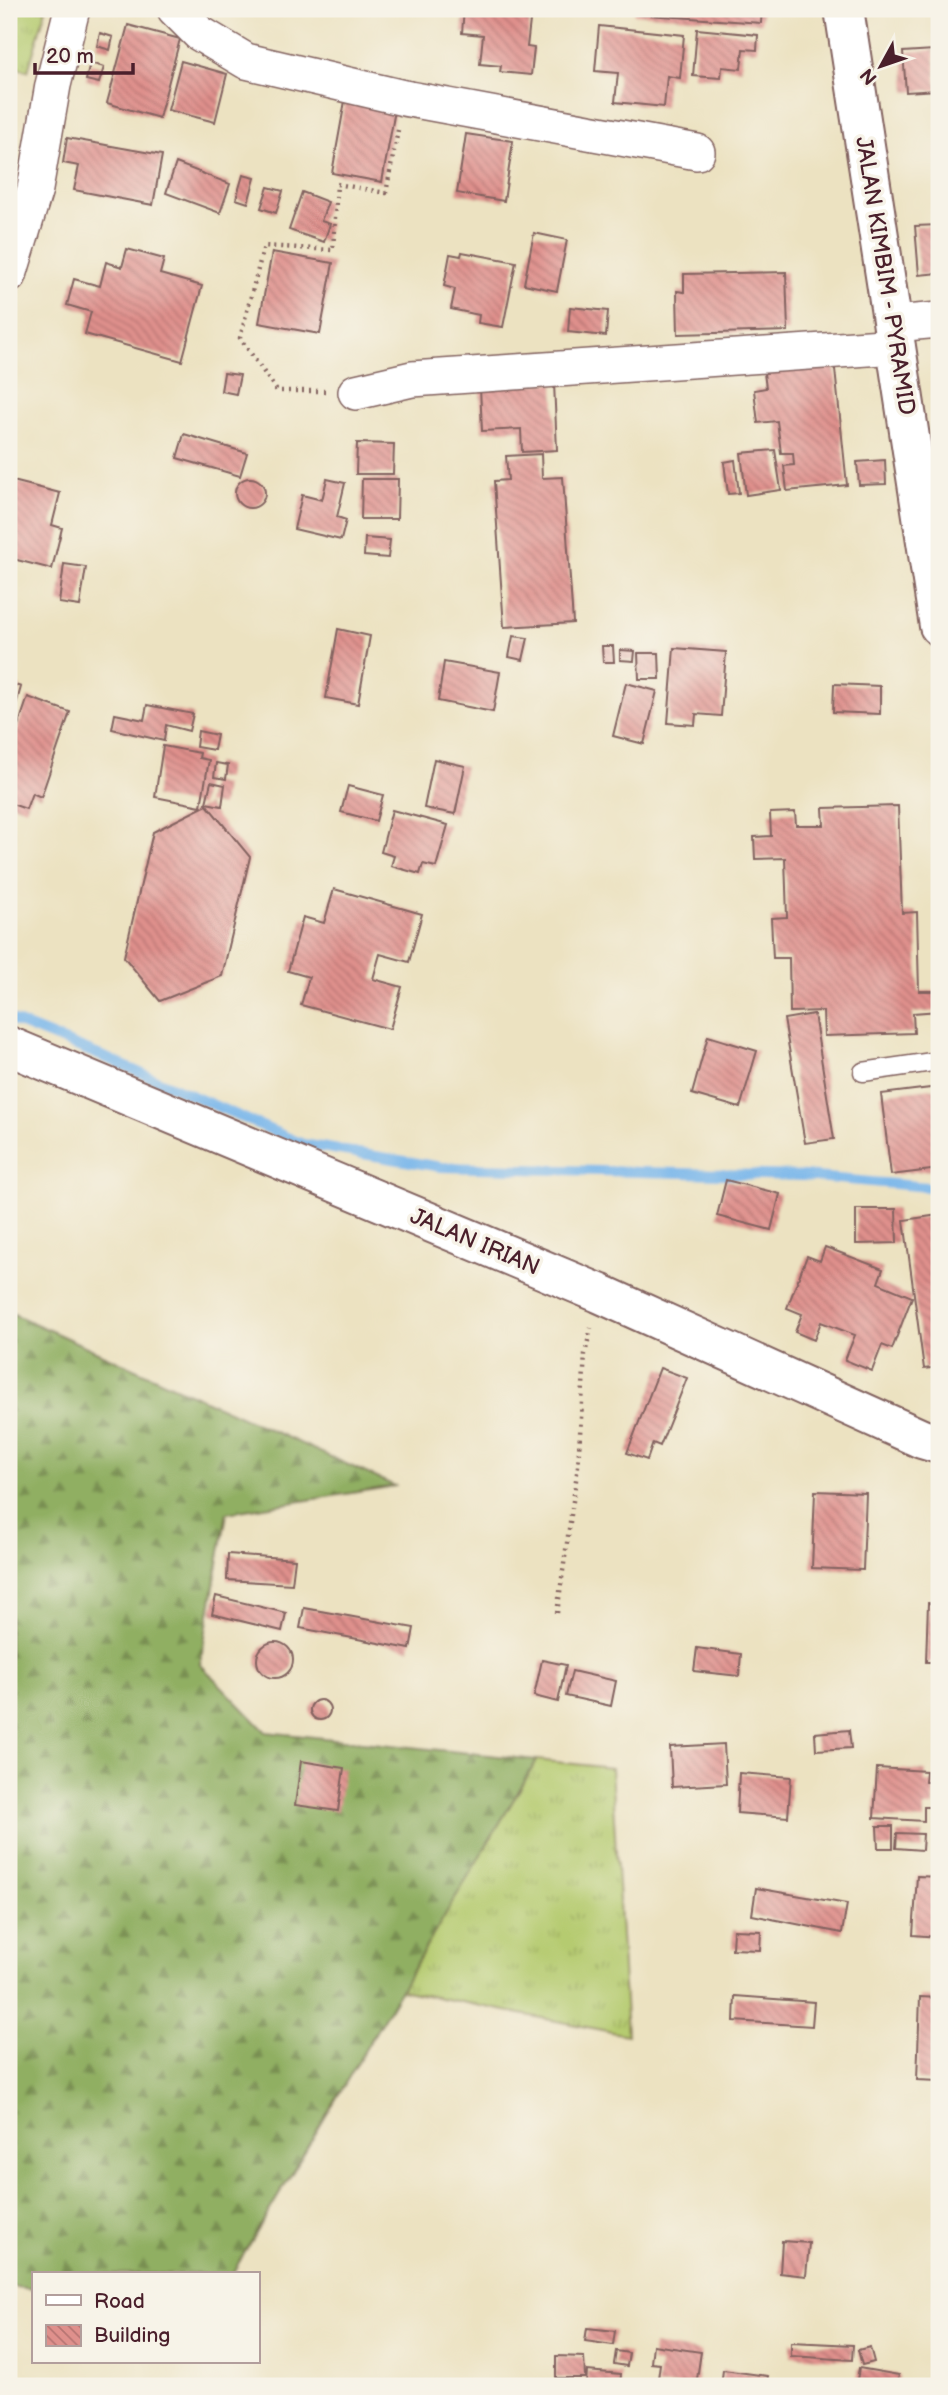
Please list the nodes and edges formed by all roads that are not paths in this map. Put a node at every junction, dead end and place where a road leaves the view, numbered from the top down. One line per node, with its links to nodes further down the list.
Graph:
1 (72, 9): 5 (street)
2 (175, 9): 4 (street)
3 (844, 9): 7 (main road, JALAN KIMBIM - PYRAMID)
4 (697, 152)
5 (9, 275)
6 (939, 320): 7 (street)
7 (896, 335): 8 (street); 9 (main road, JALAN KIMBIM - PYRAMID)
8 (356, 392)
9 (939, 626)
10 (9, 1046): 13 (main road, JALAN IRIAN)
11 (939, 1061): 12 (lane)
12 (863, 1072)
13 (939, 1444)

